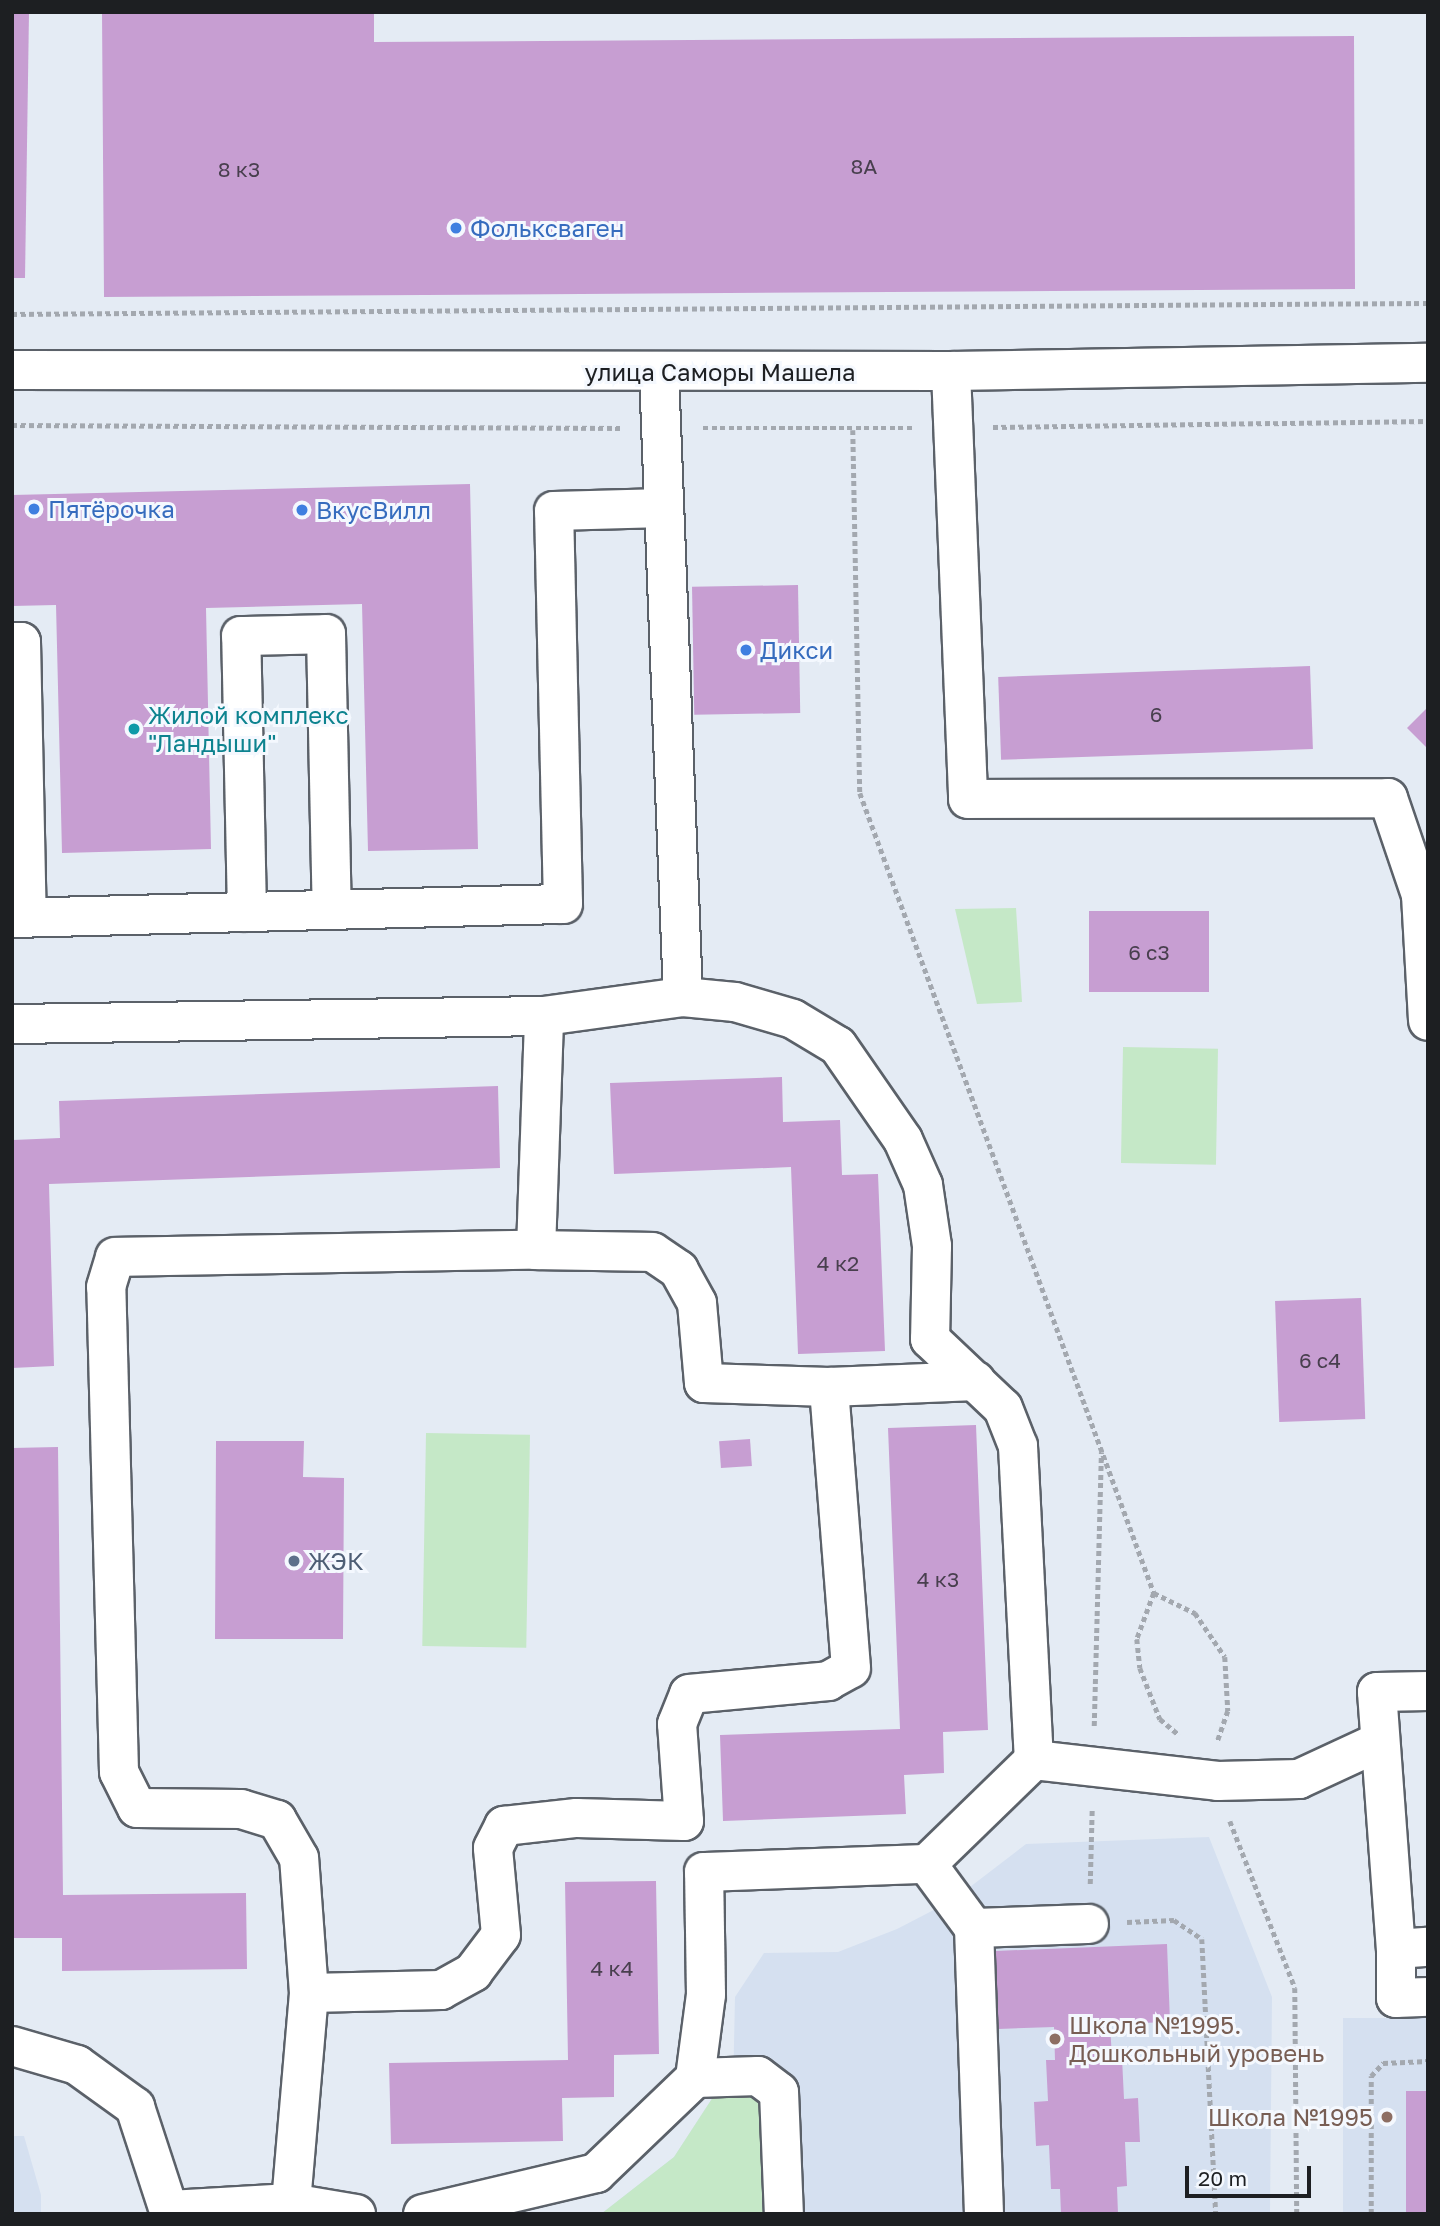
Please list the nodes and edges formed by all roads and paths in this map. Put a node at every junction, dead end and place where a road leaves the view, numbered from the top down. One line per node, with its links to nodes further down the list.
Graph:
1 (1428, 303): 2 (path)
2 (12, 314)
3 (1428, 363): 5 (street, улица Саморы Машела)
4 (12, 370): 6 (street, улица Саморы Машела)
5 (951, 371): 6 (street, улица Саморы Машела); 9 (street)
6 (659, 372): 10 (street)
7 (1428, 421): 9 (path)
8 (12, 425): 10 (path)
9 (953, 427): 11 (path); 14 (street)
10 (661, 428): 11 (path); 12 (street)
11 (853, 430): 25 (path)
12 (664, 508): 15 (street); 18 (street)
13 (12, 642): 17 (street)
14 (1424, 895): 20 (street)
15 (332, 910): 16 (street); 16 (street)
16 (247, 912): 17 (street)
17 (20, 918)
18 (683, 997): 19 (street); 23 (street)
19 (544, 1016): 21 (street); 22 (street)
20 (1428, 1021)
21 (12, 1024)
22 (536, 1250): 24 (street); 37 (street)
23 (976, 1381): 24 (street); 29 (street)
24 (829, 1387): 37 (street)
25 (1101, 1448): 26 (path); 30 (path)
26 (1154, 1593): 31 (path); 31 (path)
27 (1428, 1691): 28 (street)
28 (1379, 1742): 31 (street); 36 (street)
29 (1034, 1760): 30 (street); 33 (street)
30 (1093, 1768): 31 (street); 32 (path)
31 (1214, 1768): 49 (path)
32 (1091, 1840)
33 (927, 1864): 35 (street); 41 (street)
34 (1089, 1924): 35 (street); 48 (path)
35 (974, 1928): 47 (street)
36 (1412, 1948): 38 (street)
37 (309, 1993): 42 (street)
38 (1428, 1997)
39 (12, 2046): 43 (street)
40 (1428, 2061): 50 (path)
41 (695, 2078): 45 (street); 46 (street)
42 (291, 2203): 43 (street); 44 (street)
43 (170, 2212)
44 (356, 2214)
45 (423, 2214)
46 (784, 2214)
47 (984, 2214)
48 (1216, 2214)
49 (1297, 2214)
50 (1371, 2214)

